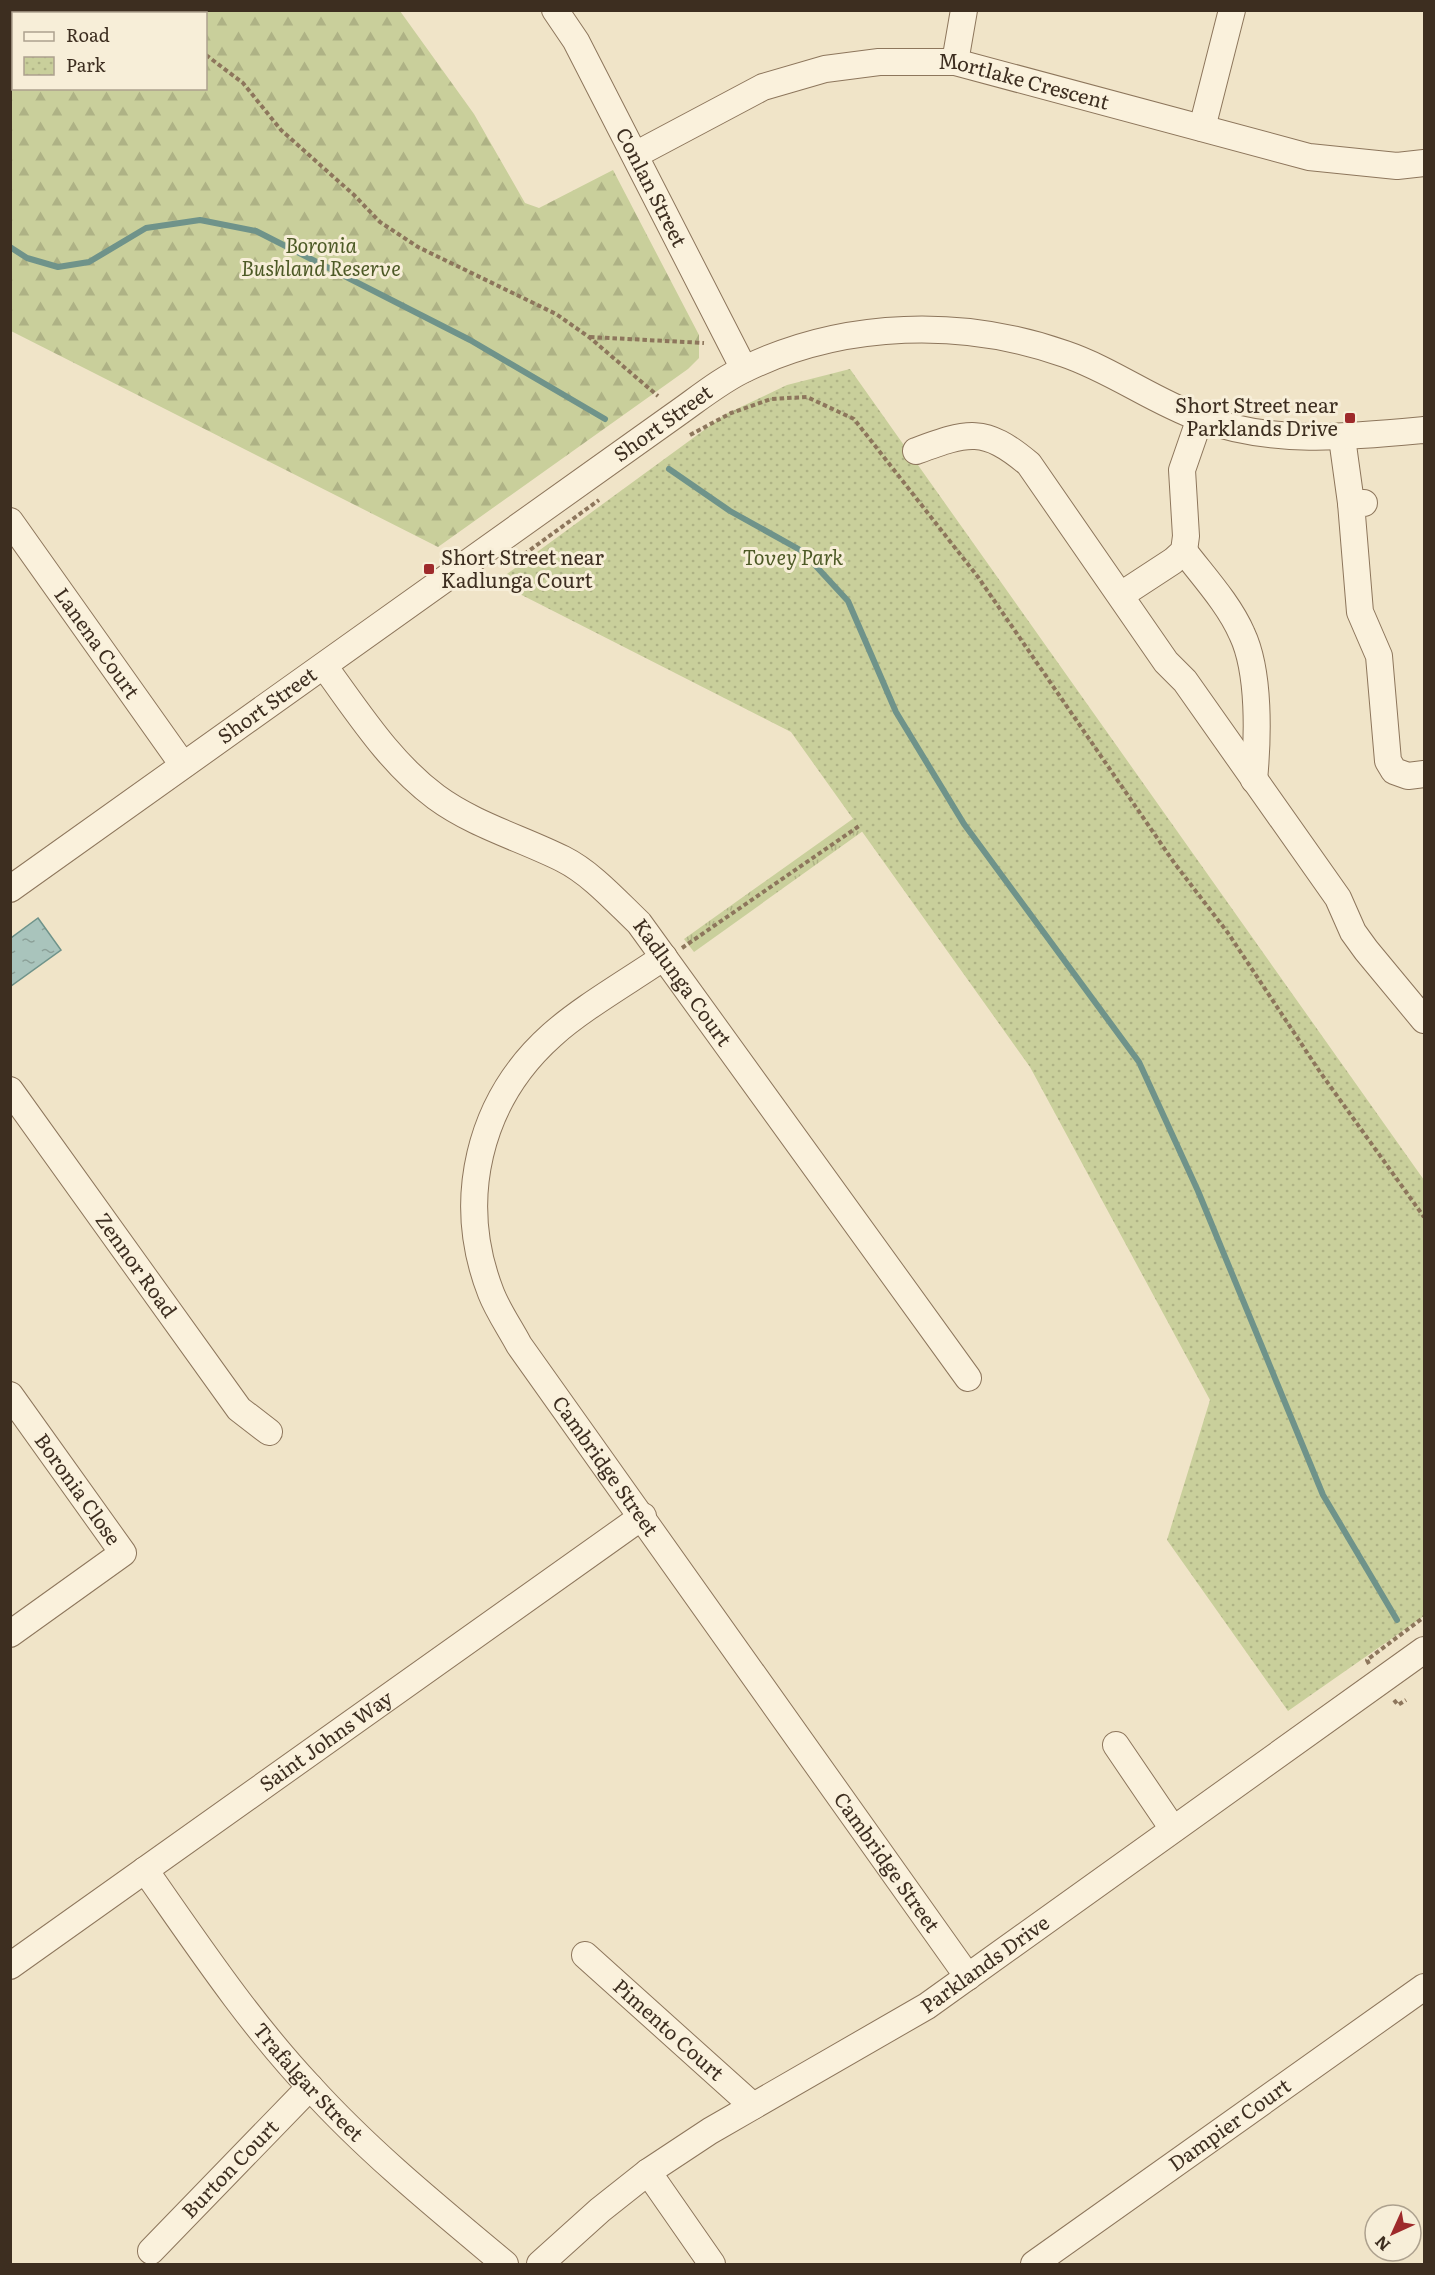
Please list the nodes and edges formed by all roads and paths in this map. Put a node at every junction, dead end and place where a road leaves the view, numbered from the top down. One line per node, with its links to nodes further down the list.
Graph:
1 (555, 10): 7 (street, Conlan Street)
2 (964, 10): 5 (street)
3 (1232, 10): 6 (street)
4 (207, 56): 9 (path)
5 (955, 62): 6 (street, Mortlake Crescent); 7 (street, Mortlake Crescent)
6 (1202, 128): 8 (street, Mortlake Crescent)
7 (634, 154): 11 (street, Conlan Street)
8 (1425, 163)
9 (589, 337): 10 (path); 12 (path)
10 (704, 343)
11 (744, 369): 13 (street, Short Street); 21 (street, Short Street)
12 (658, 396)
13 (1200, 418): 16 (street, Short Street); 19 (street)
14 (1425, 430): 16 (street, Short Street)
15 (690, 435): 30 (path)
16 (1342, 438): 23 (street)
17 (916, 451): 20 (street)
18 (10, 521): 22 (street, Lanena Court)
19 (1184, 551): 20 (street); 24 (street)
20 (1121, 595): 24 (street)
21 (324, 666): 22 (street, Short Street); 27 (street, Kadlunga Court)
22 (183, 765): 26 (street, Short Street)
23 (1425, 774)
24 (1254, 780): 28 (street)
25 (859, 826): 27 (path)
26 (10, 889)
27 (664, 957): 31 (street, Kadlunga Court); 34 (street, Cambridge Street)
28 (1425, 1020)
29 (10, 1090): 33 (street, Zennor Road)
30 (1425, 1217)
31 (968, 1378)
32 (10, 1395): 35 (street, Boronia Close)
33 (269, 1432)
34 (643, 1516): 41 (street, Saint Johns Way); 44 (street, Cambridge Street)
35 (10, 1634)
36 (1421, 1659): 40 (street, Parklands Drive)
37 (1406, 1700): 38 (path)
38 (1398, 1705)
39 (1116, 1745): 40 (street)
40 (1173, 1829): 44 (street, Parklands Drive)
41 (145, 1870): 43 (street, Saint Johns Way); 46 (street, Trafalgar Street)
42 (585, 1955): 47 (street, Pimento Court)
43 (10, 1966)
44 (968, 1977): 47 (street, Parklands Drive)
45 (1425, 1987): 53 (street, Dampier Court)
46 (310, 2087): 49 (street, Burton Court); 50 (street, Trafalgar Street)
47 (753, 2106): 48 (street, Parklands Drive)
48 (648, 2172): 51 (street, Parklands Drive); 52 (street)
49 (151, 2251)
50 (505, 2265)
51 (540, 2265)
52 (712, 2265)
53 (1034, 2265)

